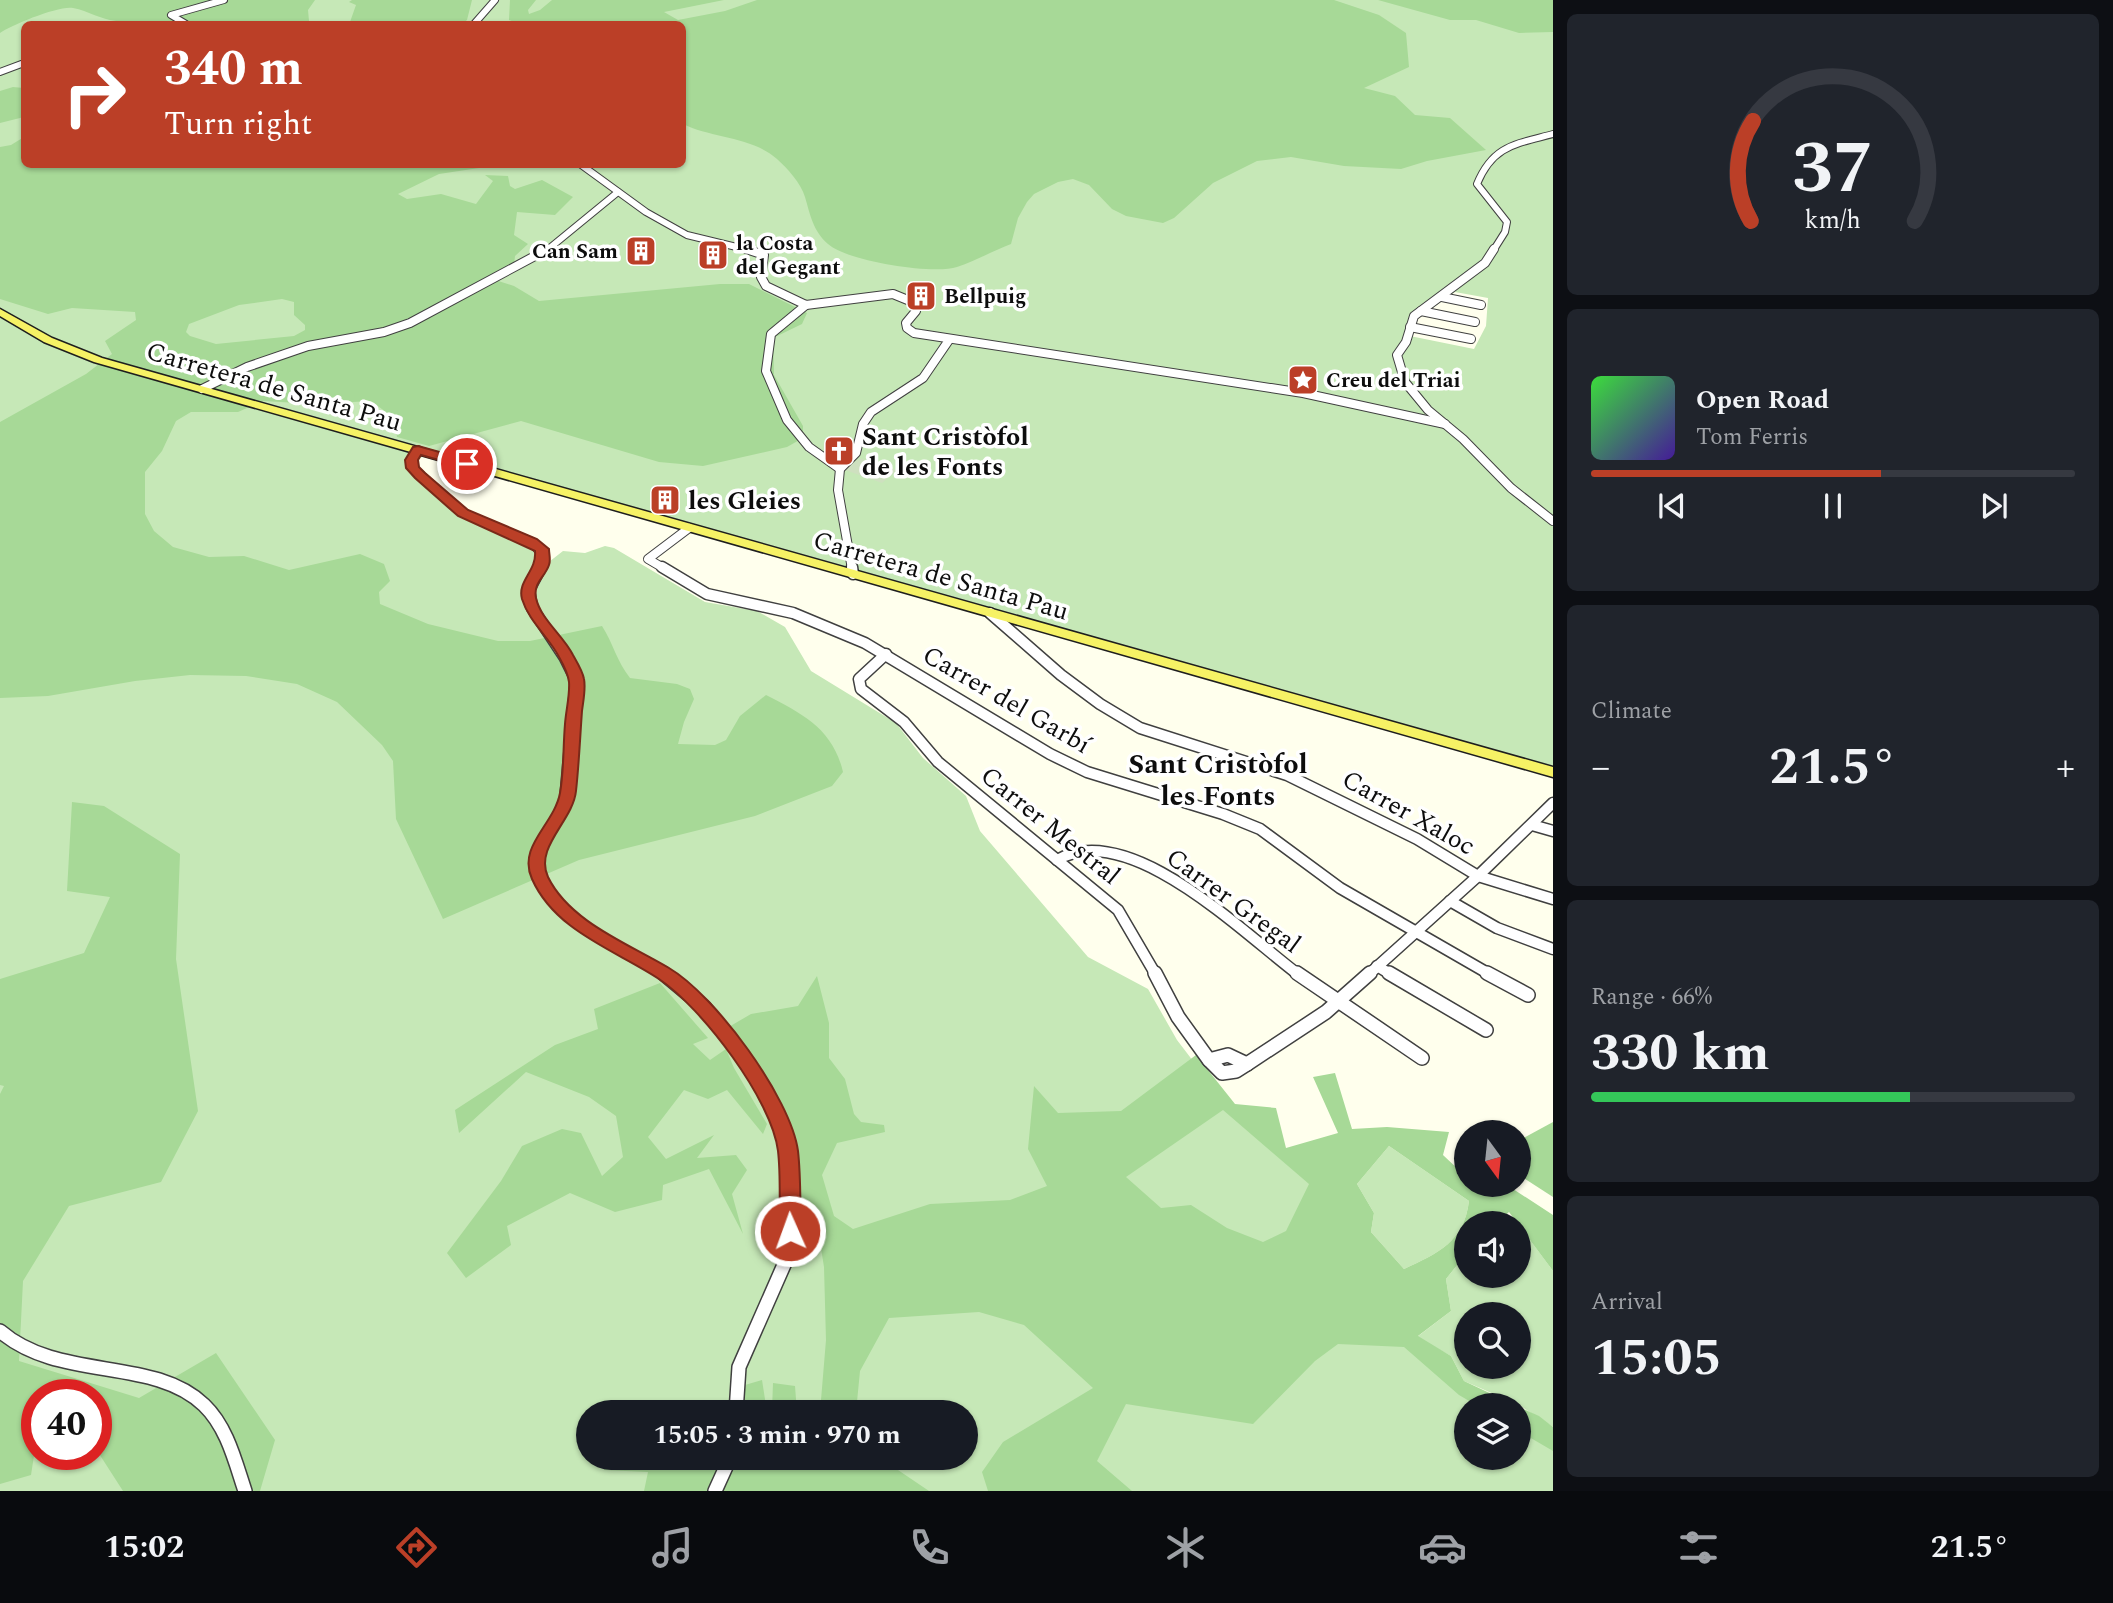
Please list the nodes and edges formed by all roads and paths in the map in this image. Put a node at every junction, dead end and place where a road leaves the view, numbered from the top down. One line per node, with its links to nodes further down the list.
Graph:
1 (224, 0): 3 (street)
2 (495, 0): 4 (street)
3 (181, 21)
4 (477, 21)
5 (21, 64): 6 (street)
6 (0, 72)
7 (1553, 134): 10 (street)
8 (585, 168): 9 (street)
9 (618, 192): 11 (street); 19 (street)
10 (1442, 297): 12 (street); 13 (street)
11 (806, 304): 17 (street); 22 (street)
12 (1481, 305)
13 (1421, 311): 15 (street); 16 (street)
14 (0, 312): 19 (main road, Carretera de Santa Pau)
15 (1475, 322)
16 (1410, 327): 18 (street); 20 (street)
17 (949, 340): 20 (street); 22 (street)
18 (1471, 340)
19 (202, 389): 21 (main road, Carretera de Santa Pau)
20 (1445, 424): 23 (street)
21 (418, 450): 24 (main road, Carretera de Santa Pau); 46 (street)
22 (840, 469): 25 (street)
23 (1553, 521)
24 (689, 528): 25 (main road, Carretera de Santa Pau); 27 (street, Carrer del Garbí)
25 (853, 574): 26 (main road, Carretera de Santa Pau)
26 (990, 613): 28 (main road, Carretera de Santa Pau); 33 (street, Carrer Xaloc)
27 (886, 654): 32 (street, Carrer Mestral); 36 (street, Carrer del Garbí)
28 (1553, 772)
29 (1553, 803): 30 (street)
30 (1532, 825): 31 (street); 33 (street)
31 (1553, 831)
32 (1057, 860): 40 (street, Carrer Gregal); 43 (street, Carrer Mestral)
33 (1478, 876): 34 (street, Carrer Xaloc); 35 (street)
34 (1553, 899)
35 (1450, 901): 36 (street); 37 (street)
36 (1415, 933): 38 (street); 39 (street, Carrer del Garbí)
37 (1553, 949)
38 (1377, 966): 40 (street); 41 (street)
39 (1528, 995)
40 (1336, 1003): 42 (street, Carrer Gregal); 44 (street)
41 (1486, 1030)
42 (1422, 1058)
43 (1209, 1060): 44 (street); 44 (street)
44 (1247, 1064)
45 (0, 1331): 48 (street)
46 (736, 1400)
47 (725, 1470): 49 (street)
48 (245, 1491)
49 (715, 1491)

